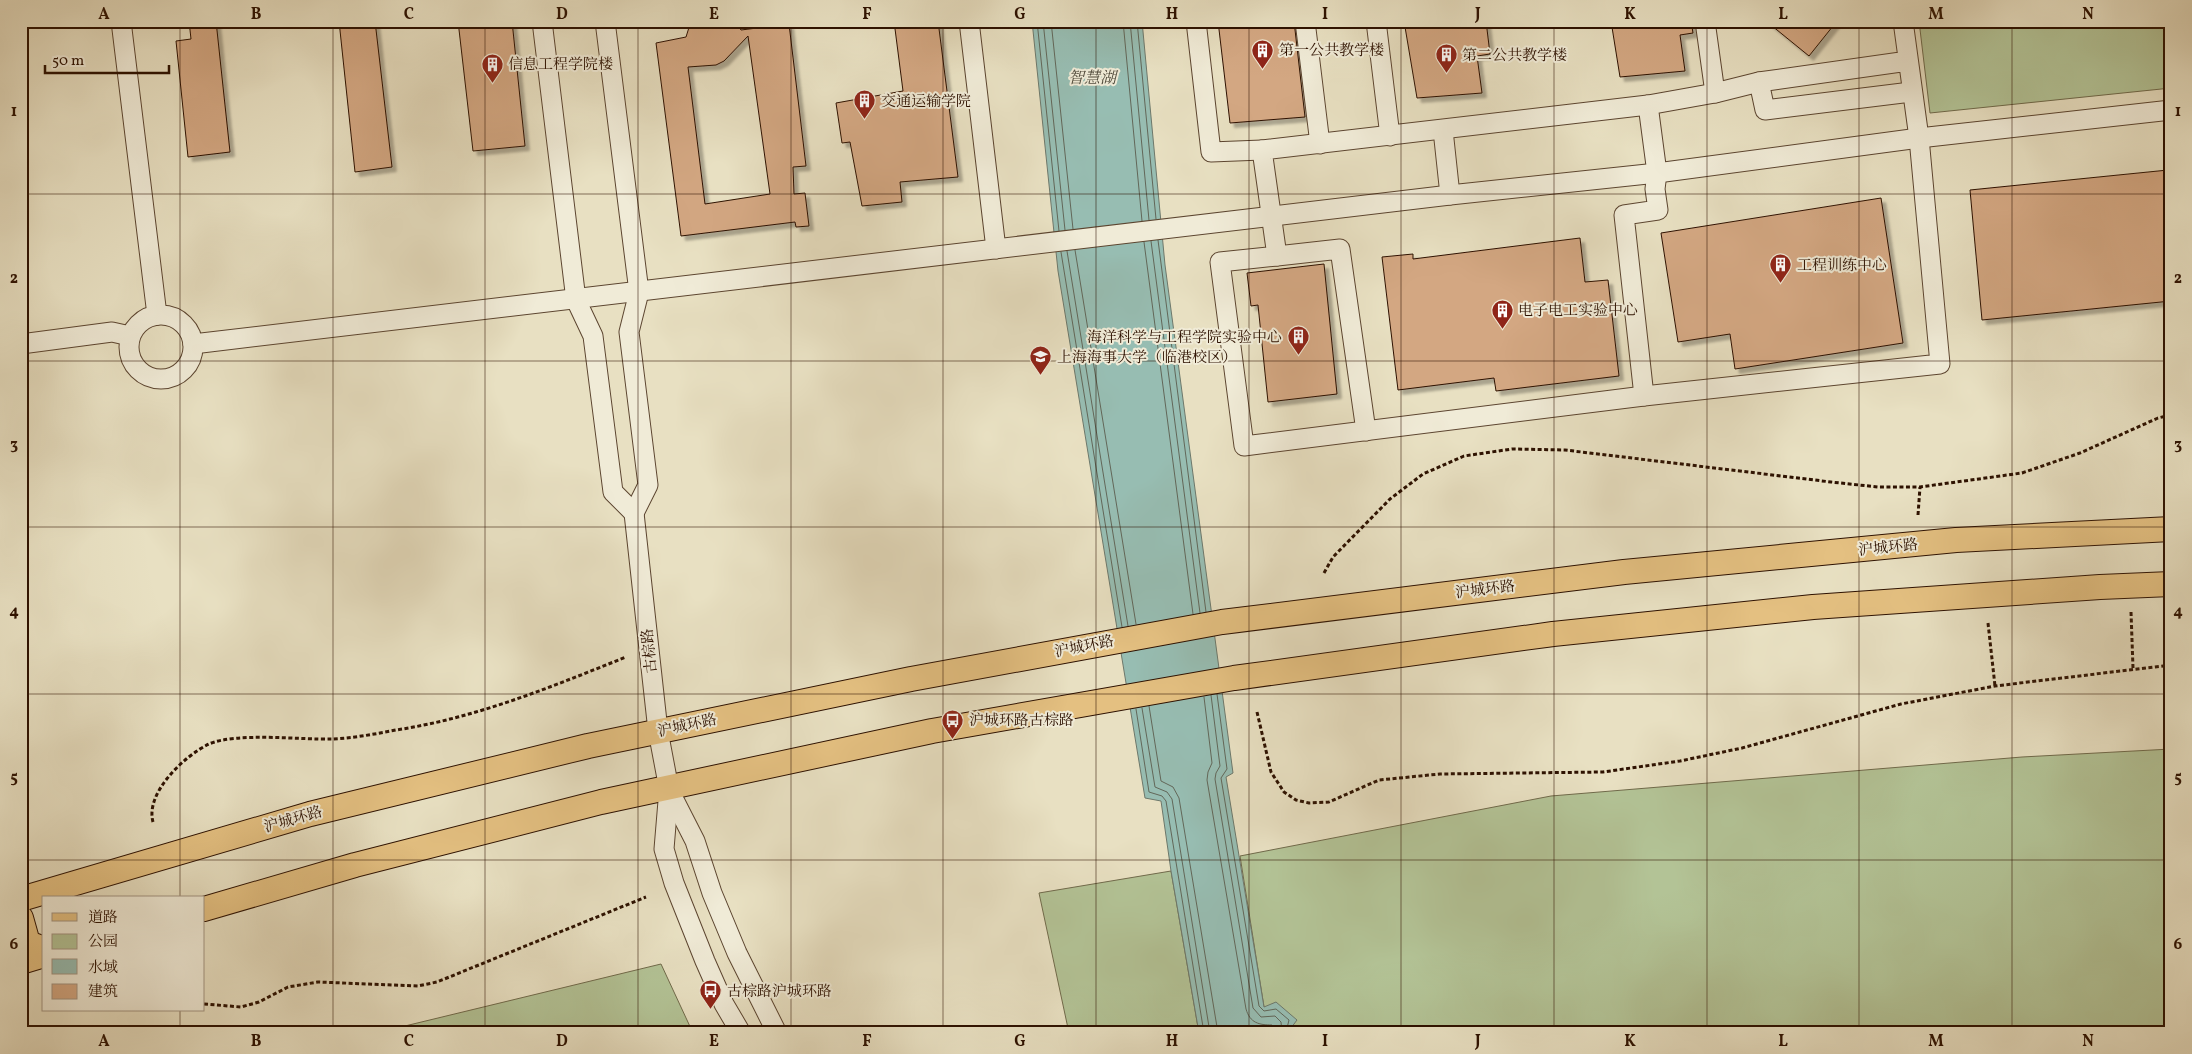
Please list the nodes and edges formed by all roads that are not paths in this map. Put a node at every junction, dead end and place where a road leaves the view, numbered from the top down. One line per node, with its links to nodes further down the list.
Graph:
1 (121, 21): 28 (street)
2 (542, 21): 27 (street)
3 (605, 21): 26 (street)
4 (969, 21): 24 (street)
5 (1196, 21): 20 (street)
6 (1305, 21): 19 (street)
7 (1376, 21): 17 (street)
8 (1705, 21): 13 (street)
9 (1903, 21): 10 (street)
10 (1908, 61): 11 (street); 12 (street)
11 (1760, 82): 12 (street); 13 (street)
12 (1911, 92): 18 (street)
13 (1715, 93): 14 (street)
14 (1648, 105): 16 (street); 21 (street)
15 (2171, 110): 18 (street)
16 (1443, 130): 17 (street); 22 (street)
17 (1390, 136): 19 (street)
18 (1919, 138): 21 (street); 32 (street)
19 (1320, 144): 20 (street)
20 (1262, 150): 23 (street)
21 (1657, 173): 22 (street); 32 (street)
22 (1450, 195): 23 (street)
23 (1273, 217): 24 (street); 25 (street)
24 (996, 249): 26 (street)
25 (1277, 256): 33 (street); 33 (street)
26 (639, 292): 27 (street); 34 (street)
27 (576, 300): 31 (street); 34 (street)
28 (157, 315): 29 (street); 31 (street)
29 (130, 336): 30 (street); 31 (street)
30 (21, 344)
31 (193, 344)
32 (1644, 396): 33 (street)
33 (1366, 431)
34 (634, 513): 37 (street, 古棕路)
35 (2171, 529): 37 (main road, 沪城环路)
36 (2171, 584): 38 (main road)
37 (658, 731): 38 (street, 古棕路); 39 (main road, 沪城环路)
38 (669, 789): 40 (main road); 45 (street, 古棕路); 46 (street, 古棕路)
39 (28, 897): 41 (main road)
40 (205, 909)
41 (21, 917): 42 (main road)
42 (42, 948)
43 (42, 956): 44 (main road)
44 (21, 962)
45 (742, 1033)
46 (776, 1033)

